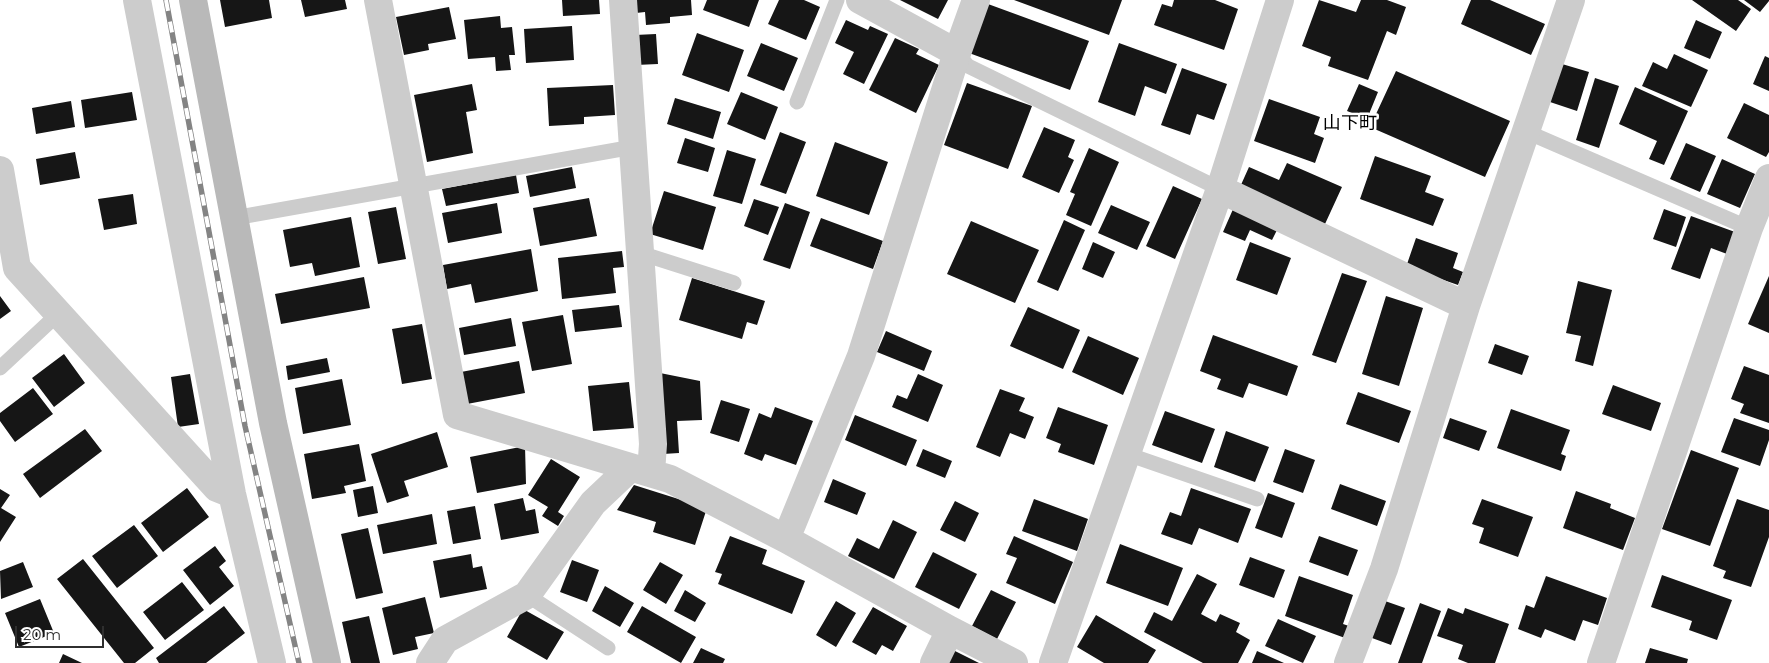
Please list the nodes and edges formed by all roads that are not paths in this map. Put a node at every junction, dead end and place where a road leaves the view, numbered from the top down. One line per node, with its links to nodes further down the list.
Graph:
1 (137, 0): 27 (street)
2 (193, 0): 18 (street)
3 (378, 0): 16 (street)
4 (623, 0): 13 (street)
5 (837, 0): 11 (lane)
6 (860, 0): 10 (street)
7 (976, 0): 10 (street)
8 (1280, 0): 17 (street)
9 (1571, 0): 12 (street)
10 (958, 53): 17 (lane); 29 (street)
11 (797, 102)
12 (1527, 132): 19 (lane); 22 (street)
13 (633, 147): 16 (lane); 20 (street)
14 (1769, 178): 19 (street)
15 (1, 186): 23 (street)
16 (414, 186): 18 (lane); 26 (street)
17 (1220, 189): 22 (street); 25 (street)
18 (234, 218): 34 (street)
19 (1749, 228): 40 (street)
20 (640, 253): 21 (lane); 26 (street)
21 (734, 283)
22 (1466, 306): 39 (street)
23 (58, 314): 24 (lane); 27 (street)
24 (0, 368)
25 (1127, 454): 28 (lane); 38 (street)
26 (640, 470): 29 (street); 30 (street)
27 (232, 494): 33 (street)
28 (1257, 499)
29 (786, 539): 31 (street)
30 (527, 595): 32 (lane); 35 (street)
31 (950, 630): 36 (street); 37 (street)
32 (608, 648)
33 (272, 663)
34 (327, 663)
35 (430, 663)
36 (934, 663)
37 (1014, 663)
38 (1053, 663)
39 (1348, 663)
40 (1601, 663)

